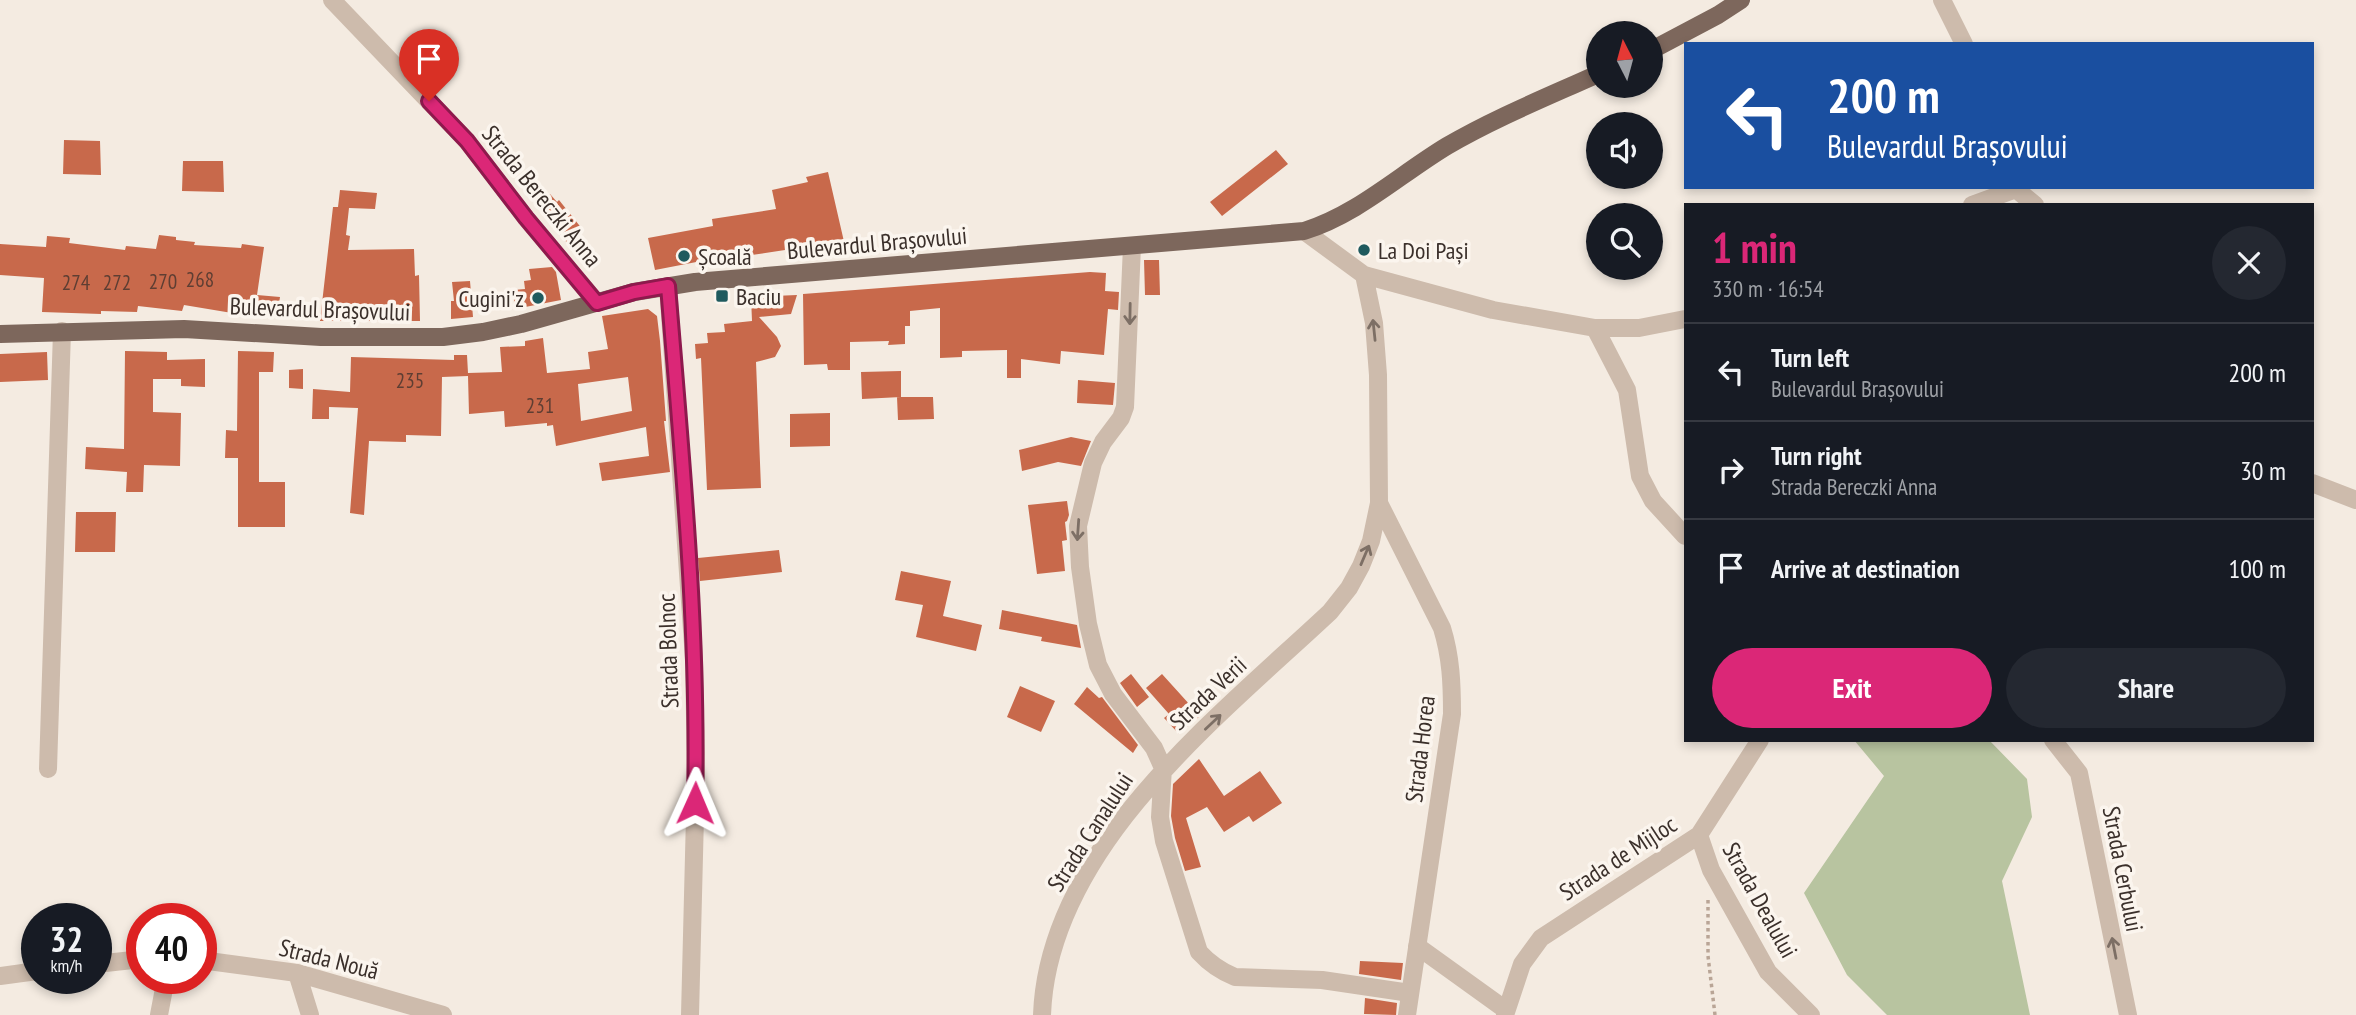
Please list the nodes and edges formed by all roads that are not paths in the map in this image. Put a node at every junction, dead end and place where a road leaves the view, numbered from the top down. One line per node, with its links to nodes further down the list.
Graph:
1 (332, 0): 15 (street, Strada Bereczki Anna)
2 (1741, 0): 5 (main road)
3 (1942, 0): 4 (street)
4 (1963, 42)
5 (1663, 44)
6 (1586, 79): 11 (main road, Bulevardul Brașovului)
7 (2013, 189): 9 (street)
8 (2017, 189): 10 (street)
9 (1977, 203)
10 (2033, 203)
11 (1304, 231): 12 (main road, Bulevardul Brașovului); 13 (street)
12 (1132, 246): 14 (main road, Bulevardul Brașovului); 26 (street, Strada Canalului, one-way to 26)
13 (1364, 275): 17 (street); 22 (street, Strada Verii, one-way to 13)
14 (668, 286): 15 (main road, Bulevardul Brașovului); 40 (street, Strada Bolnoc)
15 (597, 303): 18 (main road, Bulevardul Brașovului)
16 (1684, 319): 17 (street)
17 (1595, 328): 23 (street)
18 (61, 331): 19 (main road, Bulevardul Brașovului); 27 (street)
19 (0, 334)
20 (2314, 484): 21 (street)
21 (2356, 500)
22 (1379, 503): 26 (street, Strada Verii, one-way to 22); 29 (street, Strada Horea)
23 (1684, 535)
24 (1759, 742): 28 (street, Strada de Mijloc)
25 (2055, 742): 44 (street, Strada Cerbului, one-way to 25)
26 (1163, 768): 34 (street); 41 (street, Strada Canalului)
27 (48, 769)
28 (1699, 835): 36 (street, Strada de Mijloc); 43 (street, Strada Dealului)
29 (1417, 946): 34 (street, Strada Horea); 36 (street)
30 (217, 962): 32 (street, Strada Nouă)
31 (21, 973): 33 (street)
32 (297, 973): 38 (street); 39 (street, Strada Nouă)
33 (0, 976)
34 (1410, 993): 42 (street, Strada Horea)
35 (163, 994): 37 (street)
36 (1506, 1013)
37 (159, 1015)
38 (310, 1015)
39 (443, 1015)
40 (690, 1015)
41 (1042, 1015)
42 (1407, 1015)
43 (1811, 1015)
44 (2128, 1015)

